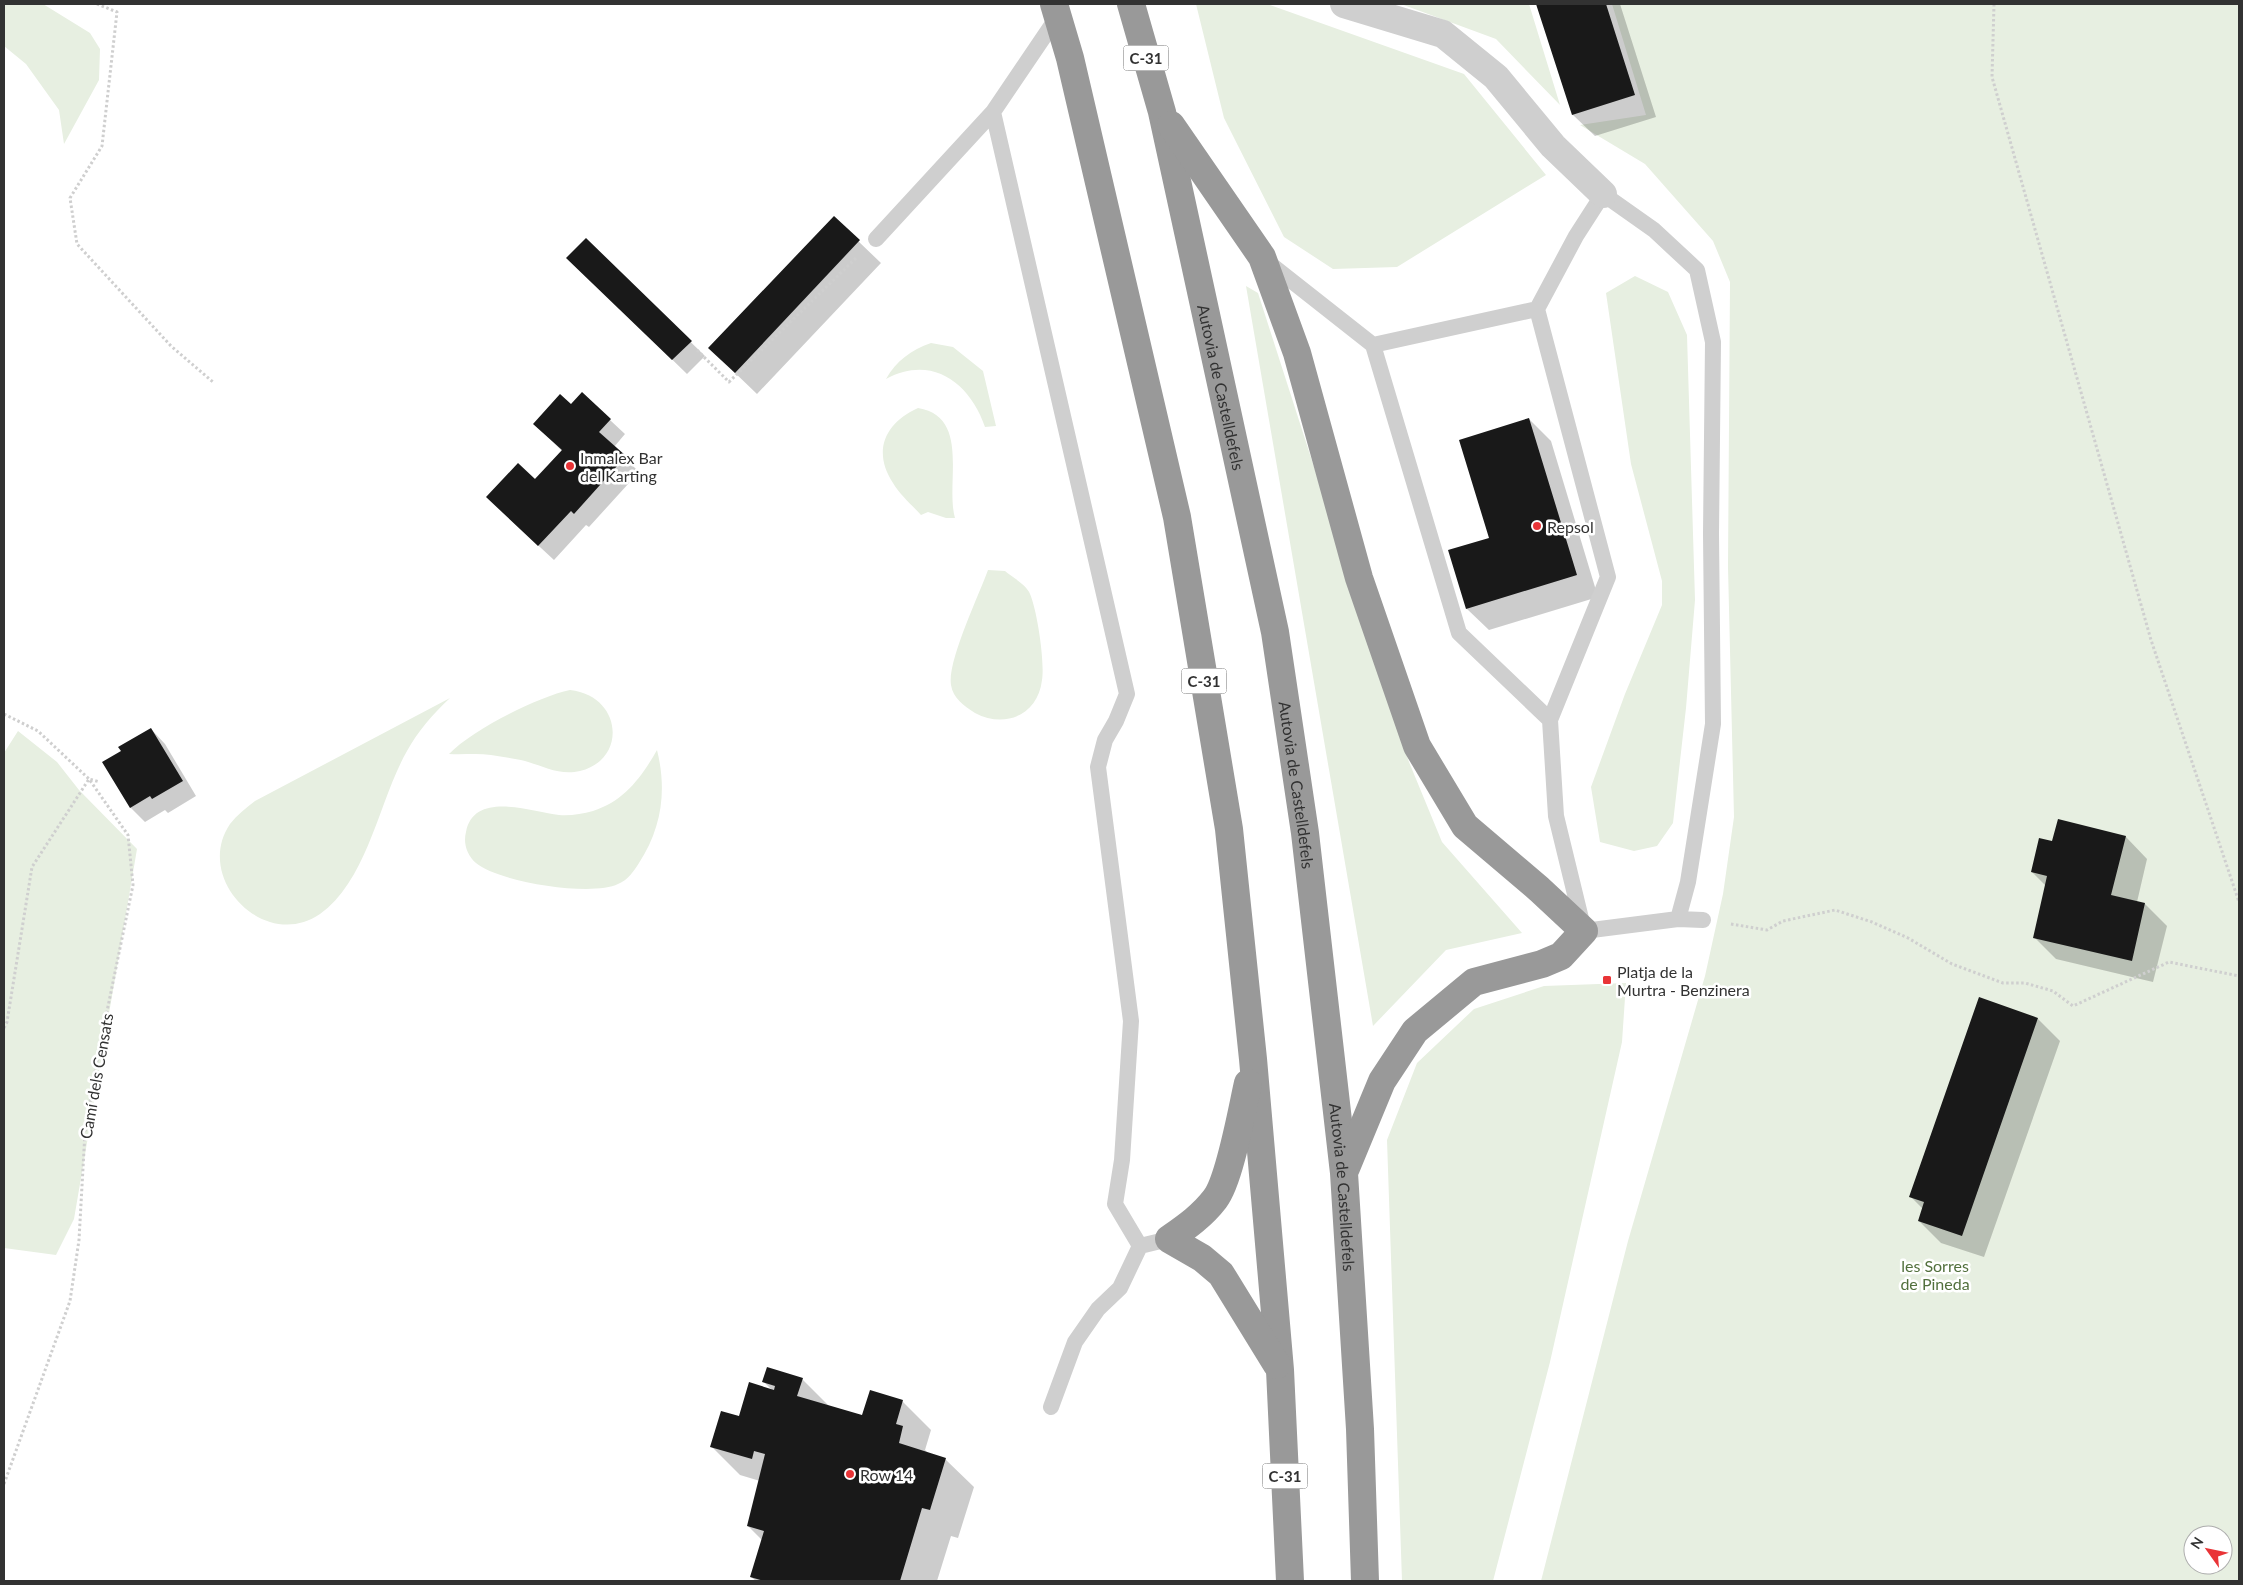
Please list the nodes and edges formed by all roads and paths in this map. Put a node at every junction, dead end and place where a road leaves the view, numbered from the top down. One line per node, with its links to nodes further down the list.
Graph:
1 (97, 4): 14 (path)
2 (1131, 4): 7 (highway, Autovia de Castelldefels / C-31)
3 (1344, 4): 8 (street)
4 (1994, 4): 19 (path)
5 (1056, 10): 6 (lane); 25 (highway, C-31)
6 (993, 112): 9 (lane); 28 (lane)
7 (1162, 112): 10 (highway); 26 (highway, Autovia de Castelldefels / C-31)
8 (1604, 194): 11 (lane); 20 (lane)
9 (876, 238): 13 (path)
10 (1262, 257): 12 (lane); 22 (highway)
11 (1538, 309): 12 (lane); 16 (lane)
12 (1373, 345): 16 (lane)
13 (697, 350)
14 (213, 382)
15 (4, 714): 17 (path, Camí dels Censats)
16 (1550, 720): 22 (lane)
17 (89, 779): 18 (path); 24 (path); 31 (path, Camí dels Censats)
18 (100, 782)
19 (2239, 902)
20 (1678, 919): 21 (lane); 22 (lane)
21 (1703, 920): 23 (path)
22 (1584, 931): 26 (highway)
23 (2239, 976)
24 (4, 1028)
25 (1253, 1059): 27 (highway); 29 (highway, C-31)
26 (1344, 1173): 33 (highway, Autovia de Castelldefels / C-31)
27 (1169, 1239): 28 (lane); 29 (highway)
28 (1140, 1246): 30 (lane)
29 (1280, 1370): 32 (highway, C-31)
30 (1050, 1407)
31 (4, 1484)
32 (1290, 1581)
33 (1365, 1581)

